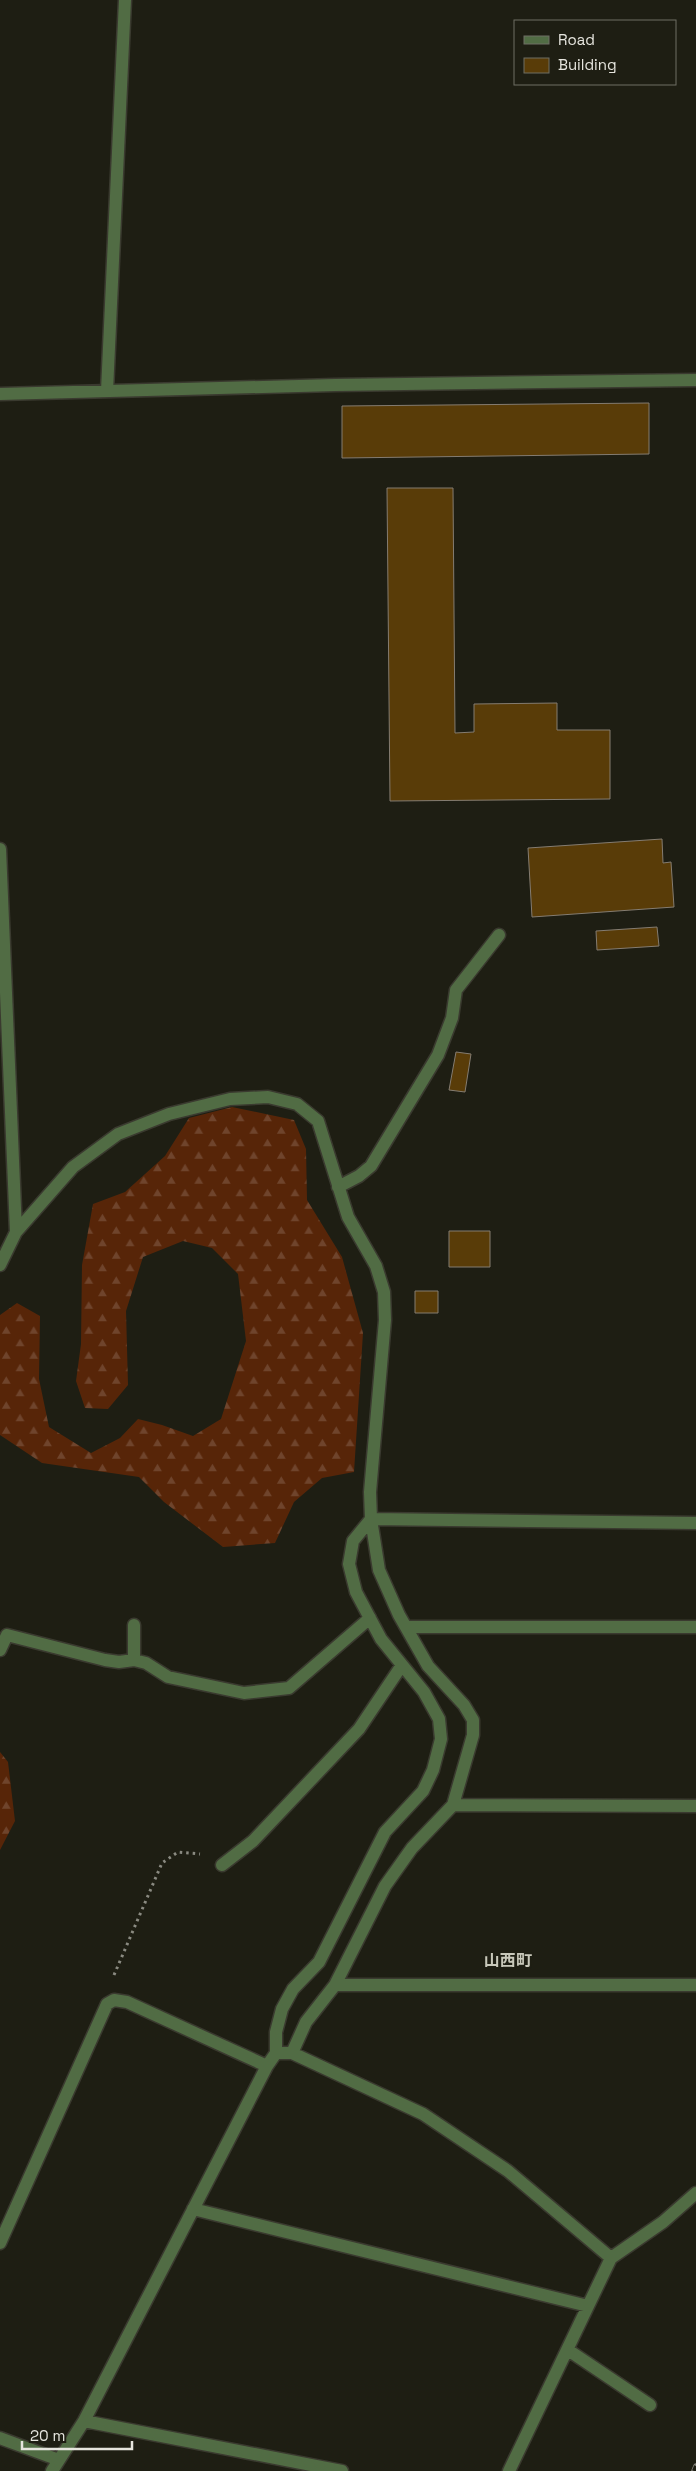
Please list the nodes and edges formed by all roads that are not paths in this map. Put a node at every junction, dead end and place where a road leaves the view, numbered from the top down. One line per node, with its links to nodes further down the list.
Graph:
1 (125, 0): 3 (street)
2 (696, 380): 3 (street)
3 (107, 391): 4 (street)
4 (0, 394)
5 (0, 849): 8 (street)
6 (499, 935): 7 (street)
7 (338, 1188): 8 (street); 10 (street)
8 (16, 1232): 9 (street)
9 (0, 1265)
10 (371, 1519): 11 (street); 12 (street); 14 (street)
11 (696, 1522)
12 (370, 1618): 17 (street); 18 (street)
13 (134, 1626): 17 (street)
14 (406, 1627): 15 (street); 19 (street)
15 (696, 1627)
16 (0, 1650): 17 (street)
17 (134, 1660)
18 (402, 1665): 21 (street); 24 (street)
19 (453, 1805): 20 (street); 22 (street)
20 (696, 1806)
21 (222, 1865)
22 (335, 1985): 23 (street); 25 (street)
23 (696, 1985)
24 (276, 2053): 25 (street); 26 (street)
25 (292, 2053): 31 (street)
26 (267, 2066): 28 (street); 29 (street)
27 (696, 2193): 31 (street)
28 (193, 2210): 32 (street); 35 (street)
29 (4, 2220): 30 (street)
30 (0, 2243)
31 (611, 2258): 32 (street)
32 (588, 2306): 33 (street)
33 (568, 2350): 34 (street); 40 (street)
34 (650, 2405)
35 (84, 2421): 37 (street); 39 (street)
36 (0, 2438): 37 (street)
37 (59, 2460): 38 (street)
38 (52, 2471)
39 (342, 2471)
40 (509, 2471)

